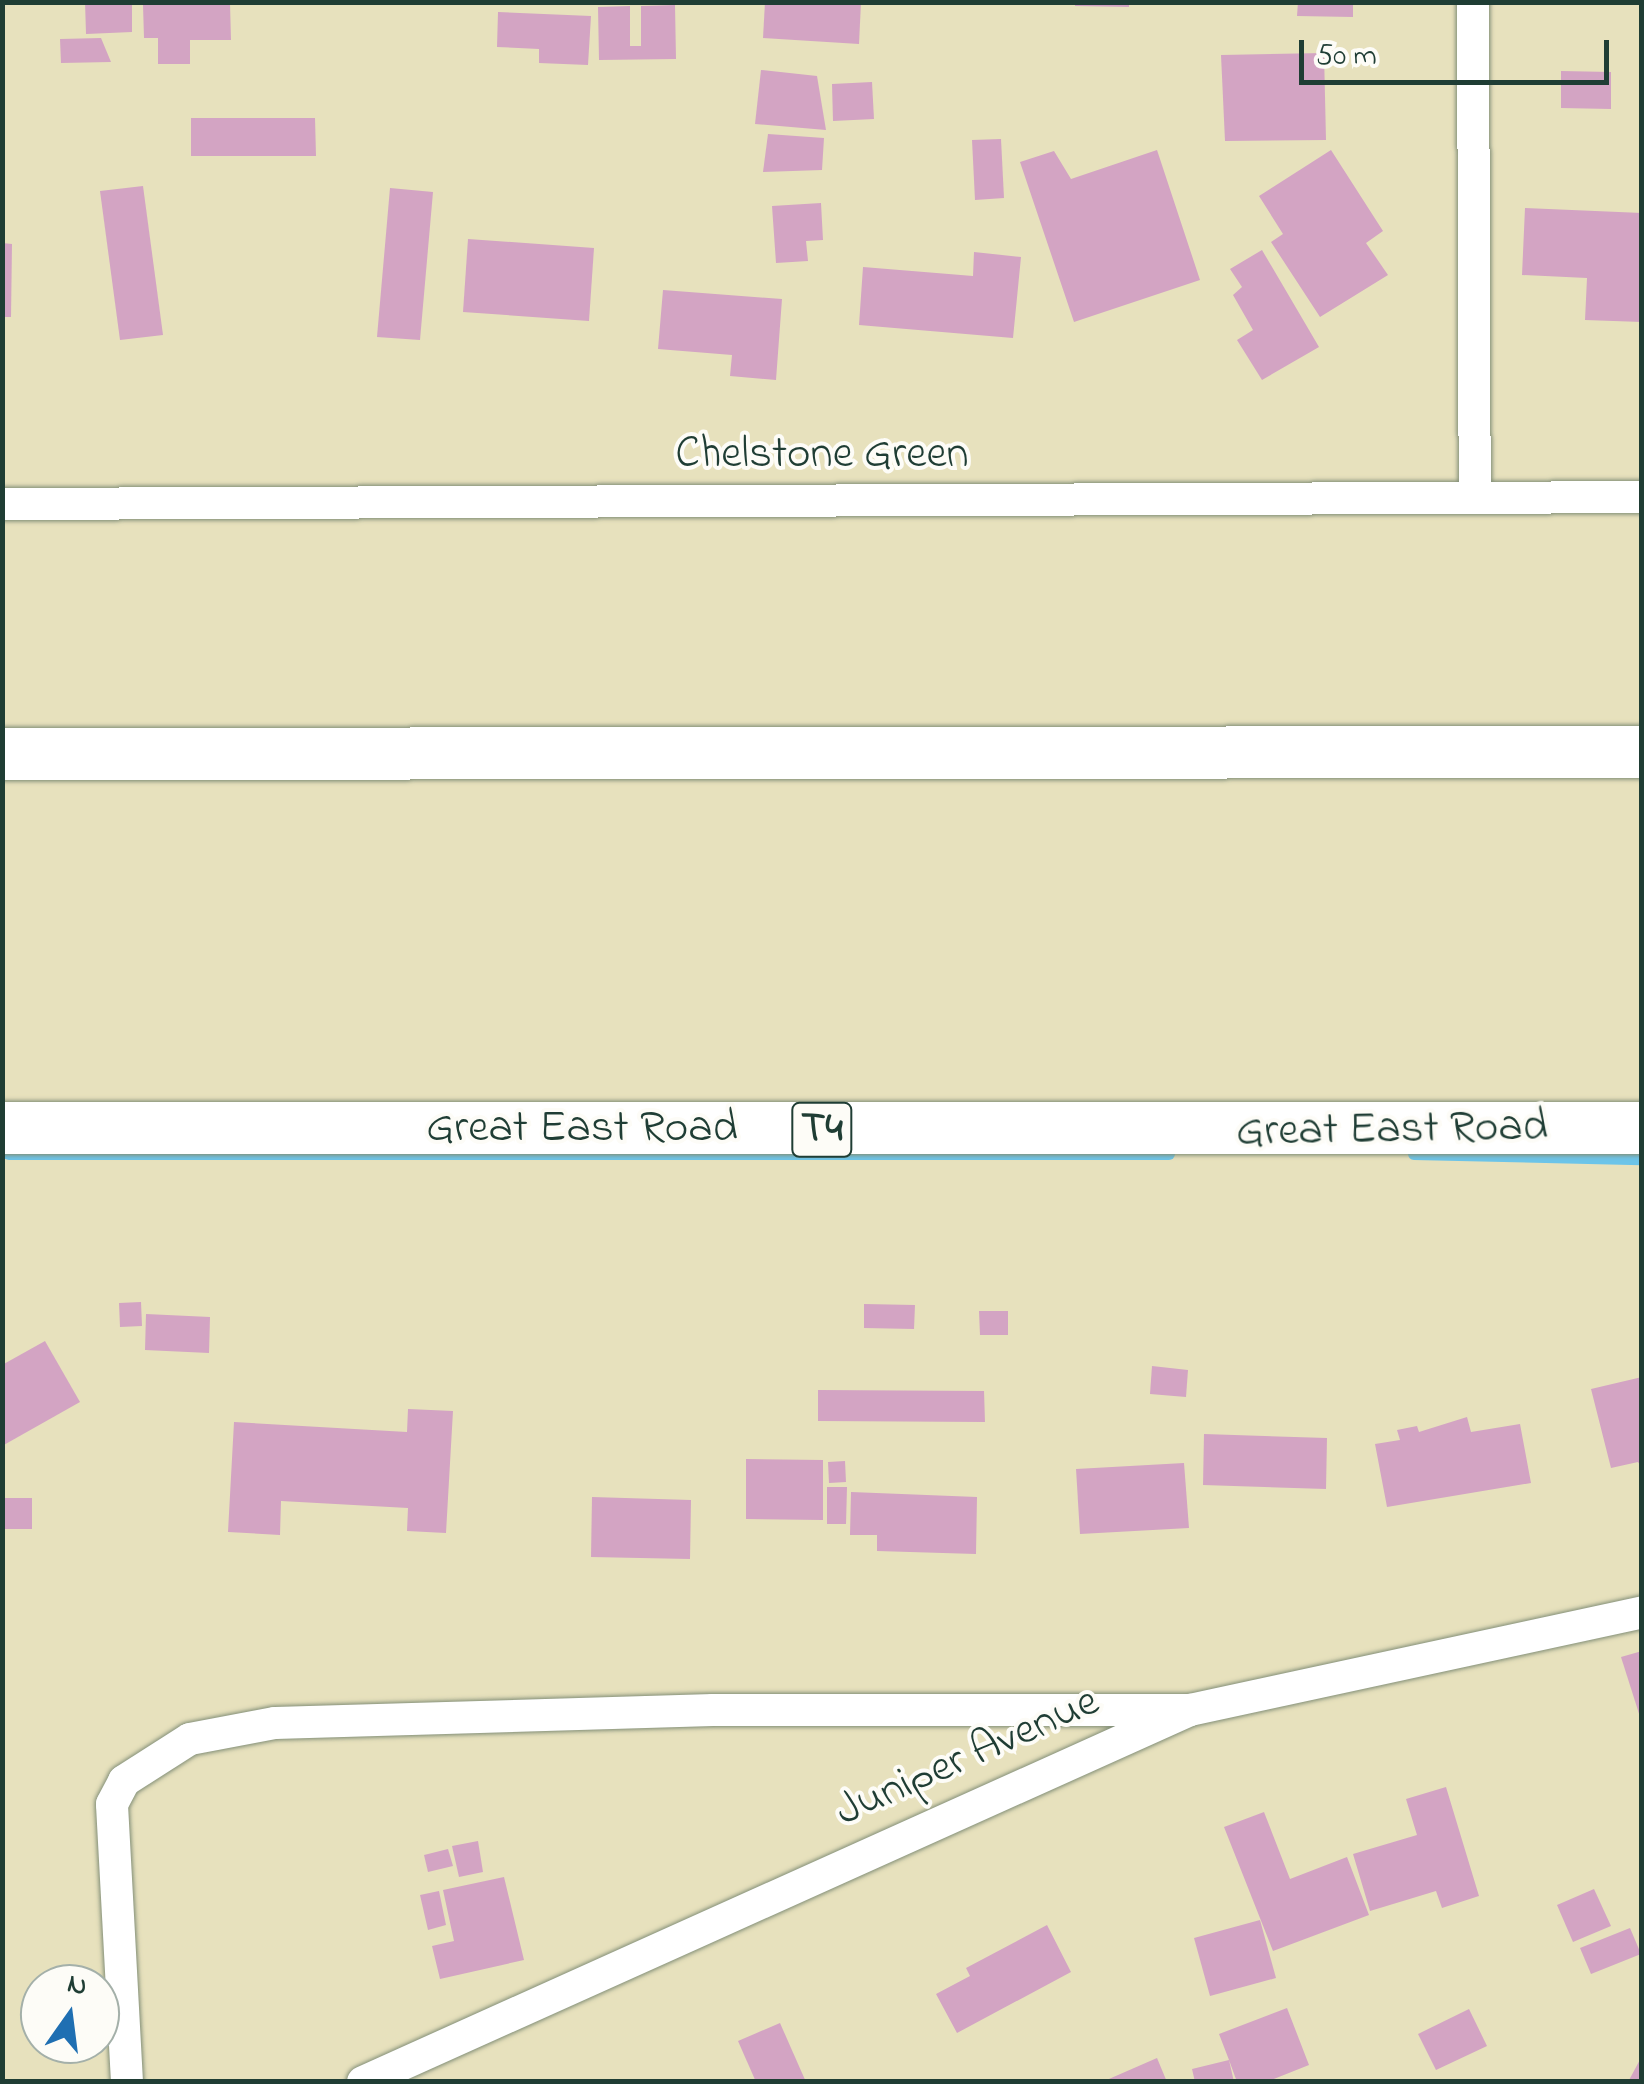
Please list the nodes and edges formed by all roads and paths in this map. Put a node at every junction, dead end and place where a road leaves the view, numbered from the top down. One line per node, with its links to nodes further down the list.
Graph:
1 (1473, 2): 3 (street)
2 (1642, 497): 3 (street, Chelstone Green)
3 (1475, 498): 4 (street, Chelstone Green)
4 (2, 504)
5 (1642, 752): 6 (main road)
6 (2, 754)
7 (2, 1128): 8 (main road, Great East Road / T4)
8 (1642, 1128)
9 (1642, 1612): 10 (street, Juniper Avenue)
10 (1190, 1710): 11 (street); 12 (street, Juniper Avenue)
11 (127, 2082)
12 (362, 2082)

